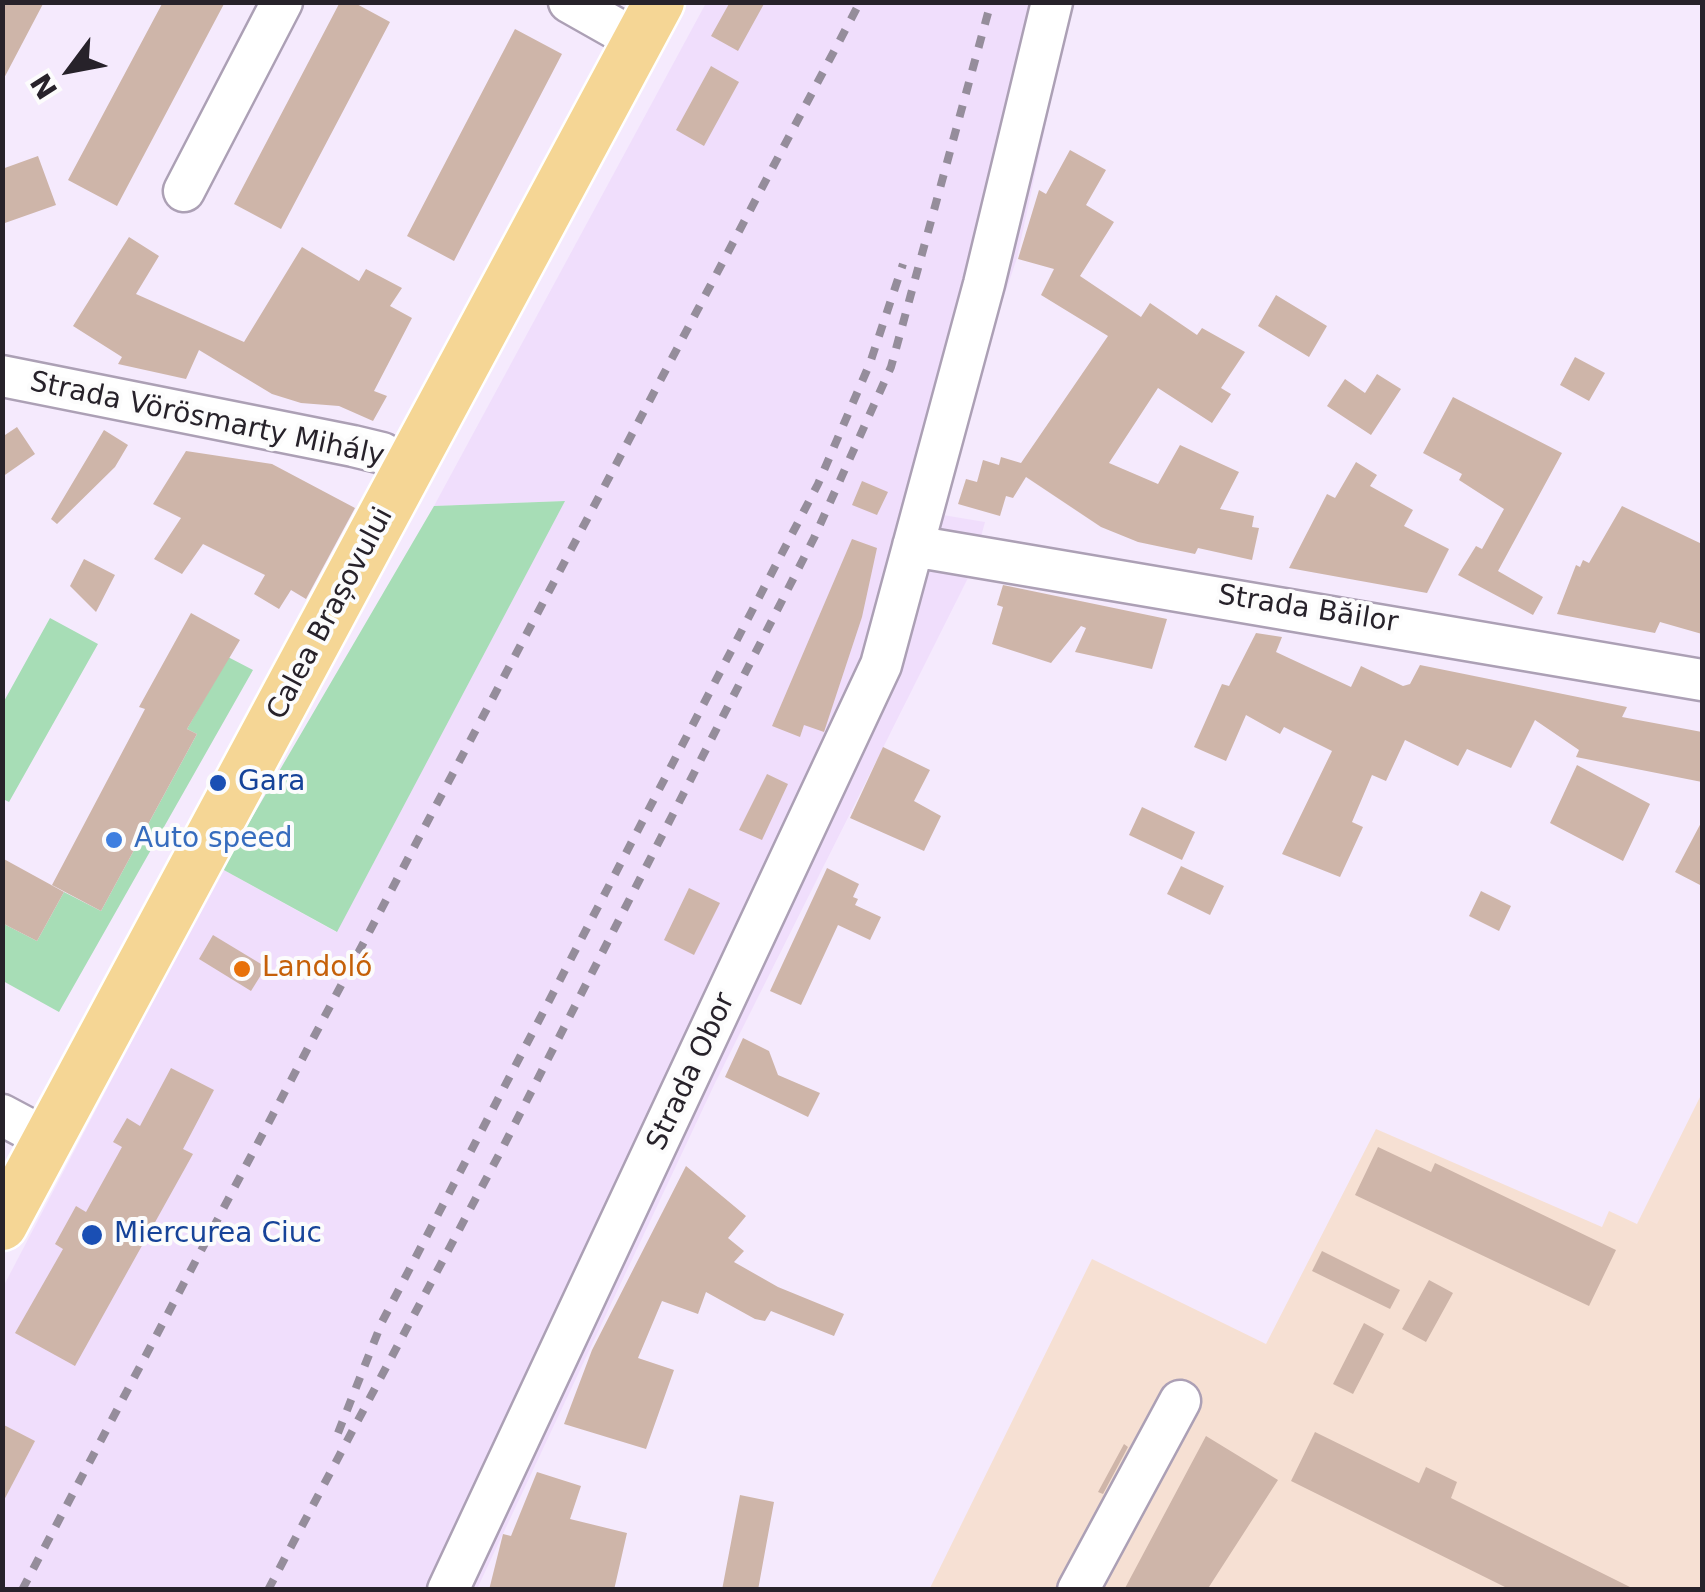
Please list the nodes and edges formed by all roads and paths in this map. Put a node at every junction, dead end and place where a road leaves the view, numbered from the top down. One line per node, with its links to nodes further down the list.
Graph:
1 (282, 2): 5 (street)
2 (568, 2): 4 (street)
3 (1052, 2): 8 (street, Strada Obor)
4 (648, 22): 7 (main road, Calea Brașovului)
5 (184, 192)
6 (2, 376): 7 (street, Strada Vörösmarty Mihály)
7 (409, 468): 11 (main road, Calea Brașovului)
8 (913, 546): 9 (street, Strada Băilor); 14 (street, Strada Obor)
9 (1702, 680)
10 (2, 1114): 11 (street)
11 (48, 1140): 12 (main road, Calea Brașovului)
12 (2, 1225)
13 (1180, 1401): 15 (street)
14 (448, 1590)
15 (1078, 1590)

